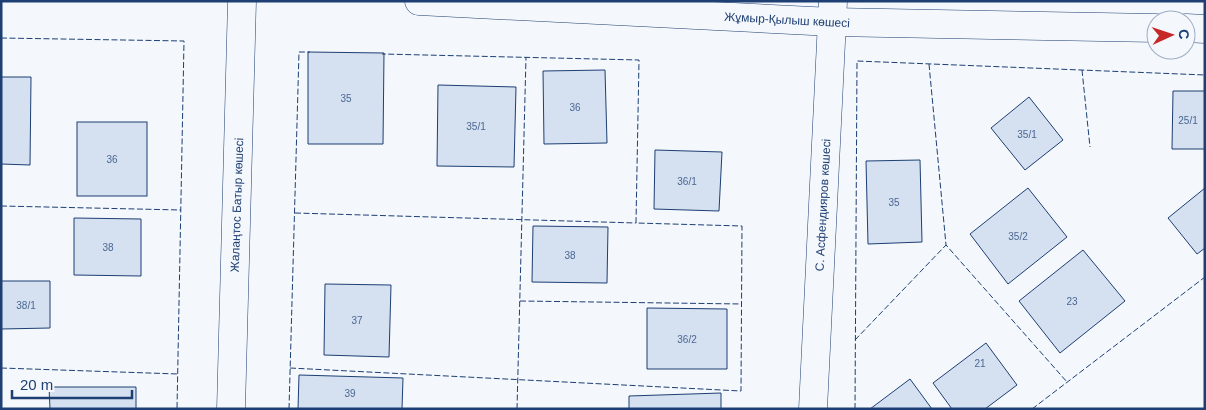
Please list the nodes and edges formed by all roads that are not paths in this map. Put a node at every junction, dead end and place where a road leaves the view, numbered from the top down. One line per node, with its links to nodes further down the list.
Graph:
1 (242, 1): 5 (street, Жалаңтос Батыр көшесі)
2 (418, 1): 3 (street, Жұмыр-Қылыш көшесі)
3 (832, 12): 4 (street, Жұмыр-Қылыш көшесі); 6 (street, С. Асфендияров көшесі)
4 (1146, 28)
5 (231, 409)
6 (813, 409)

